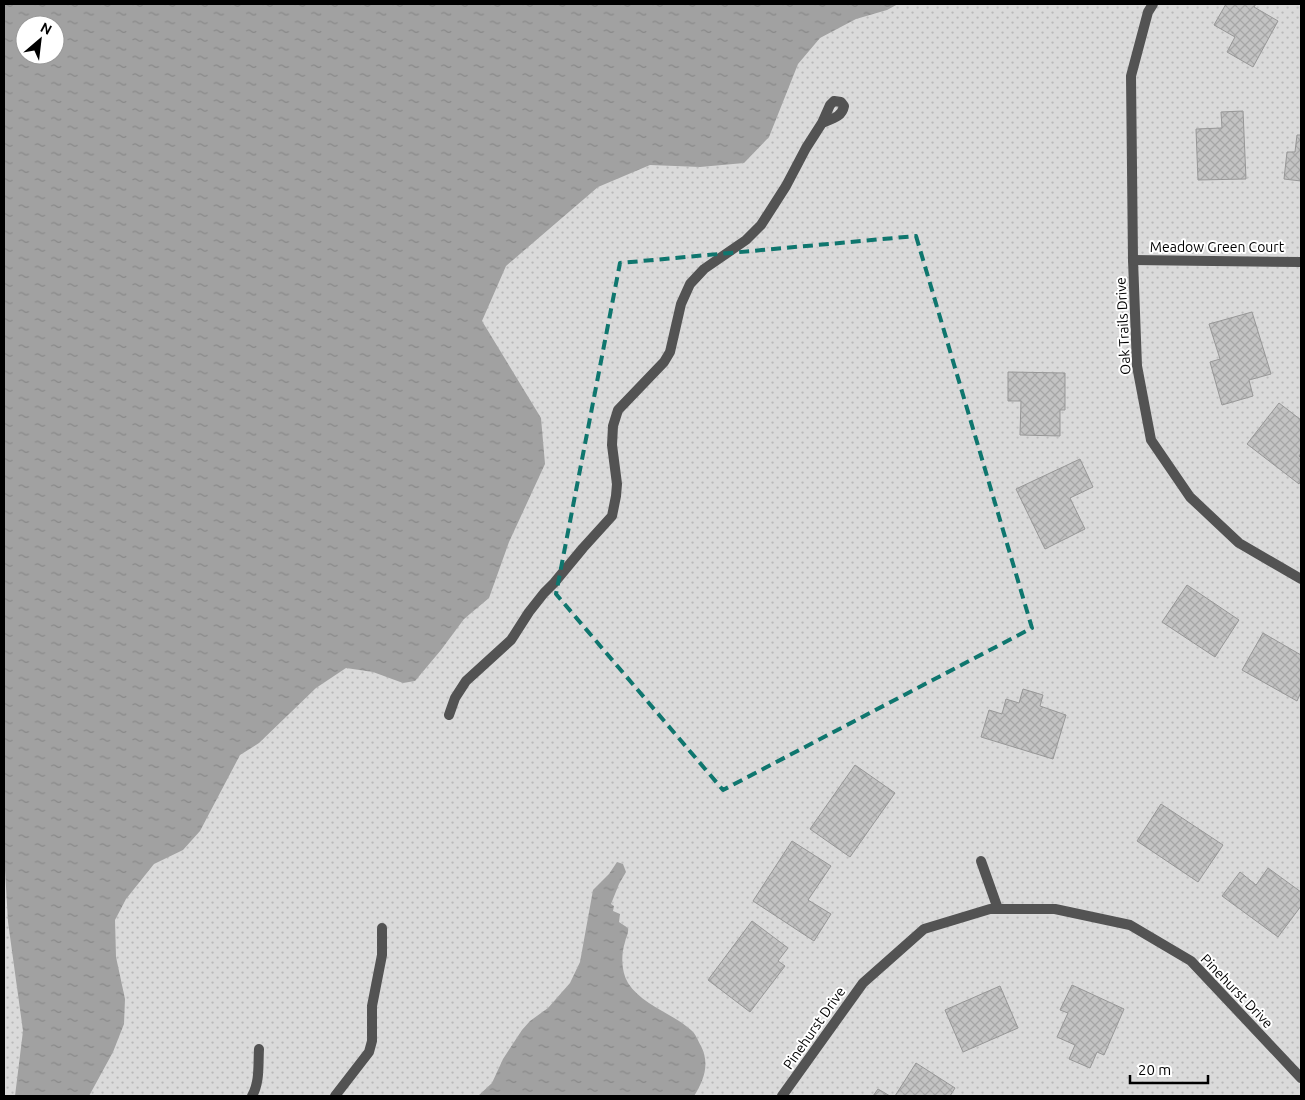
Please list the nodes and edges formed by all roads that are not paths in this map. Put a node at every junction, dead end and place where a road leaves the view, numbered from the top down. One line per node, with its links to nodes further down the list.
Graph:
1 (1152, 4): 3 (street, Oak Trails Drive)
2 (822, 124): 6 (street)
3 (1133, 260): 4 (street, Meadow Green Court); 5 (street, Oak Trails Drive)
4 (1301, 262)
5 (1301, 579)
6 (449, 715)
7 (981, 860): 8 (street)
8 (998, 909): 11 (street, Pinehurst Drive); 14 (street, Pinehurst Drive)
9 (382, 928): 13 (street)
10 (259, 1049): 12 (street)
11 (1301, 1078)
12 (252, 1096)
13 (336, 1096)
14 (782, 1096)

